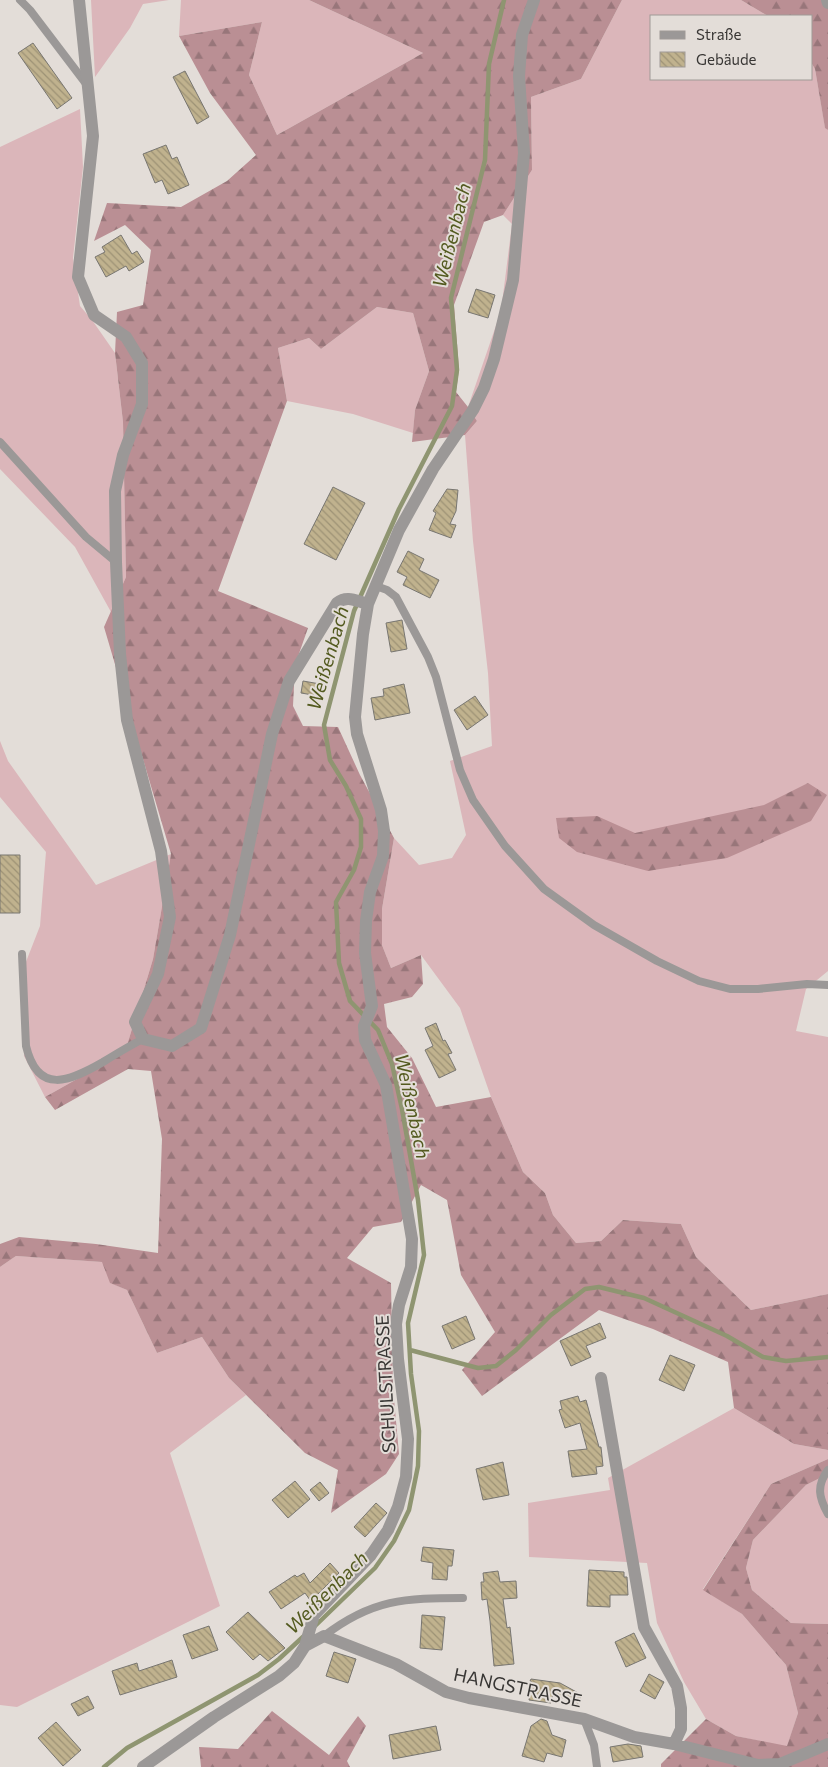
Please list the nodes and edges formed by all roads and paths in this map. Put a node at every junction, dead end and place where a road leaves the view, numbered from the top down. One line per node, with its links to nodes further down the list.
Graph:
1 (20, 0): 4 (lane)
2 (79, 0): 4 (street)
3 (534, 0): 7 (street, SCHULSTRASSE)
4 (89, 88): 6 (street)
5 (0, 442): 6 (lane)
6 (116, 562): 11 (street)
7 (376, 586): 8 (street, SCHULSTRASSE); 10 (lane)
8 (366, 603): 11 (street); 17 (street, SCHULSTRASSE)
9 (22, 954): 11 (lane)
10 (828, 985)
11 (143, 1039)
12 (601, 1378): 19 (street)
13 (828, 1470): 14 (lane)
14 (828, 1514)
15 (463, 1598): 16 (lane)
16 (324, 1636): 17 (street); 18 (street, HANGSTRASSE)
17 (306, 1642): 21 (street, SCHULSTRASSE)
18 (584, 1719): 19 (street, HANGSTRASSE); 22 (lane)
19 (674, 1744): 20 (street, HANGSTRASSE)
20 (828, 1744)
21 (143, 1767)
22 (597, 1767)

